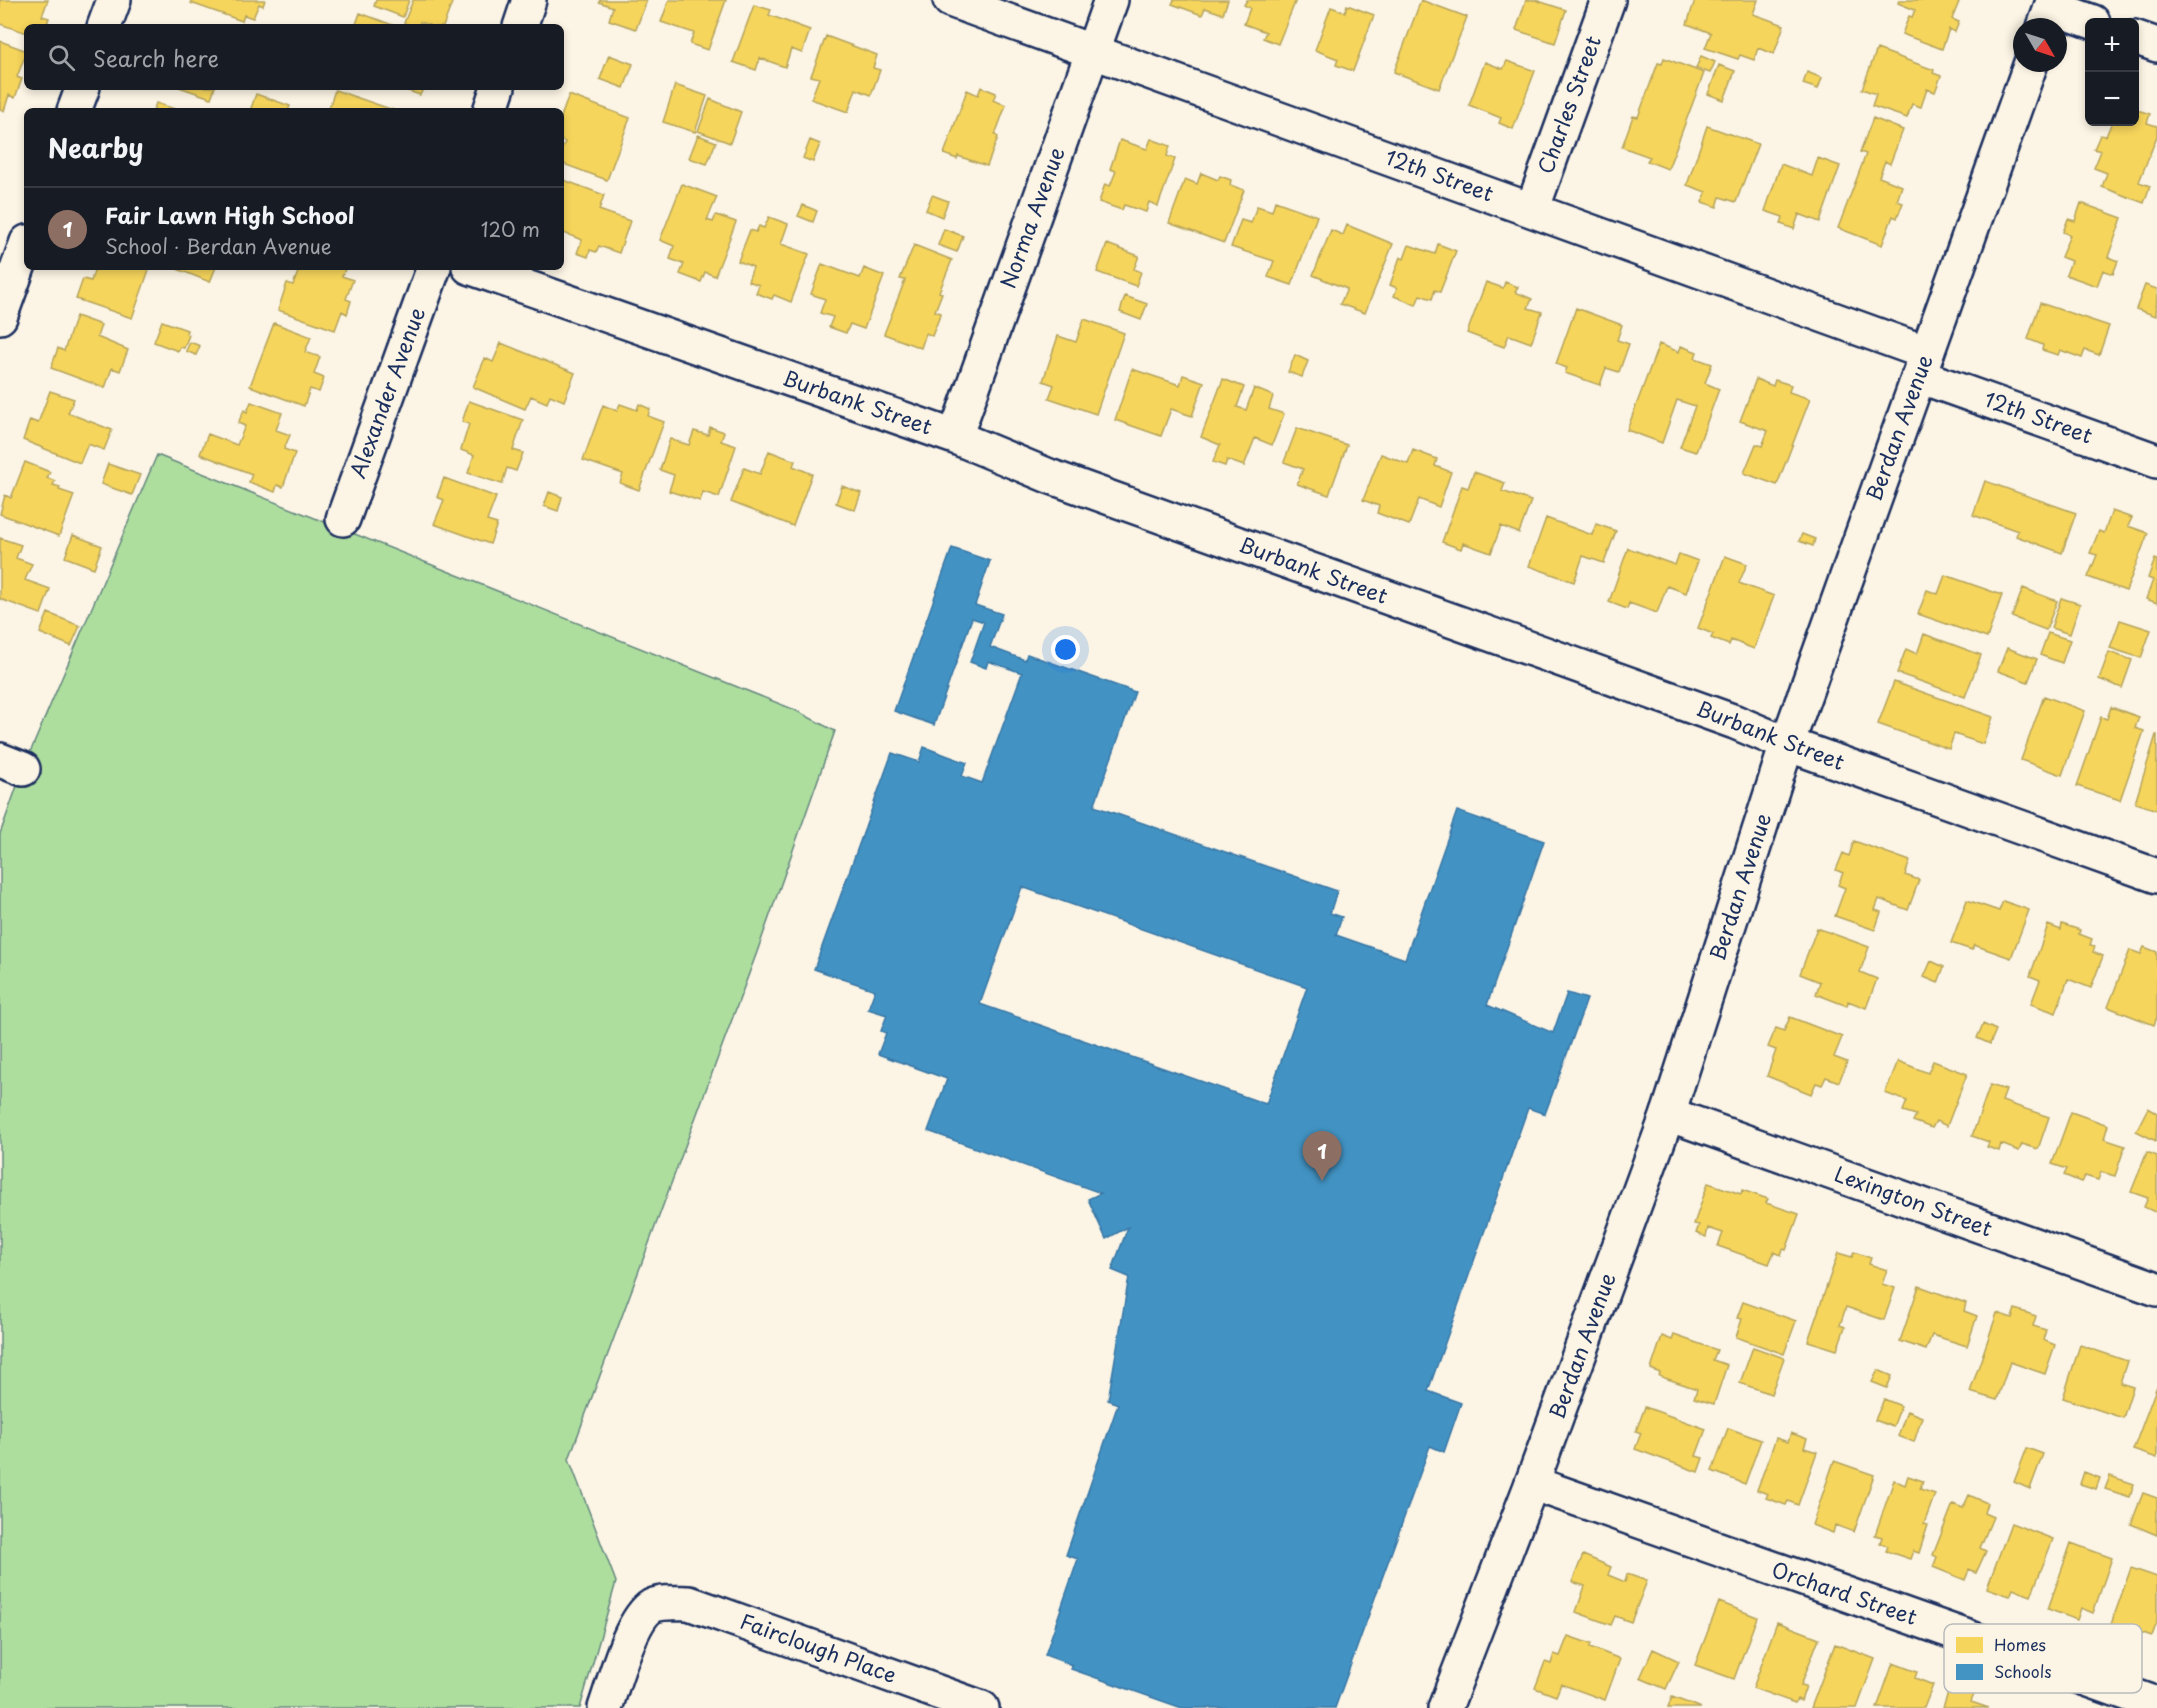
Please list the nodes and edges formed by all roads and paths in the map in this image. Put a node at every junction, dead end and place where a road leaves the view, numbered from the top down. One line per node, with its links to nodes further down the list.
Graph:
1 (114, 0): 8 (street)
2 (529, 0): 9 (street)
3 (950, 0): 12 (street, 12th Street)
4 (1111, 0): 12 (street, Norma Avenue)
5 (1608, 0): 18 (street, Charles Street)
6 (2050, 11): 7 (street)
7 (2085, 20)
8 (105, 24)
9 (521, 24)
10 (2139, 39): 11 (street)
11 (2157, 45)
12 (1092, 51): 18 (street, 12th Street); 24 (street, Norma Avenue)
13 (2028, 72): 23 (street, Berdan Avenue)
14 (82, 90): 16 (street)
15 (497, 90): 17 (street)
16 (75, 108)
17 (491, 108)
18 (1532, 210): 23 (street, 12th Street)
19 (24, 250): 22 (street)
20 (433, 270): 26 (street, Alexander Avenue)
21 (478, 270): 24 (street, Burbank Street)
22 (0, 317)
23 (1923, 364): 25 (street, 12th Street); 27 (street, Berdan Avenue)
24 (955, 436): 27 (street, Burbank Street)
25 (2157, 461)
26 (343, 519)
27 (1787, 744): 28 (street, Burbank Street); 29 (street, Berdan Avenue)
28 (2157, 876)
29 (1668, 1114): 30 (street, Lexington Street); 31 (street, Berdan Avenue)
30 (2157, 1289)
31 (1532, 1483): 32 (street, Orchard Street); 37 (street, Berdan Avenue)
32 (1944, 1629)
33 (2126, 1693): 34 (street, Orchard Street)
34 (2157, 1704)
35 (605, 1708): 36 (street, Fairclough Place)
36 (982, 1708)
37 (1445, 1708)

